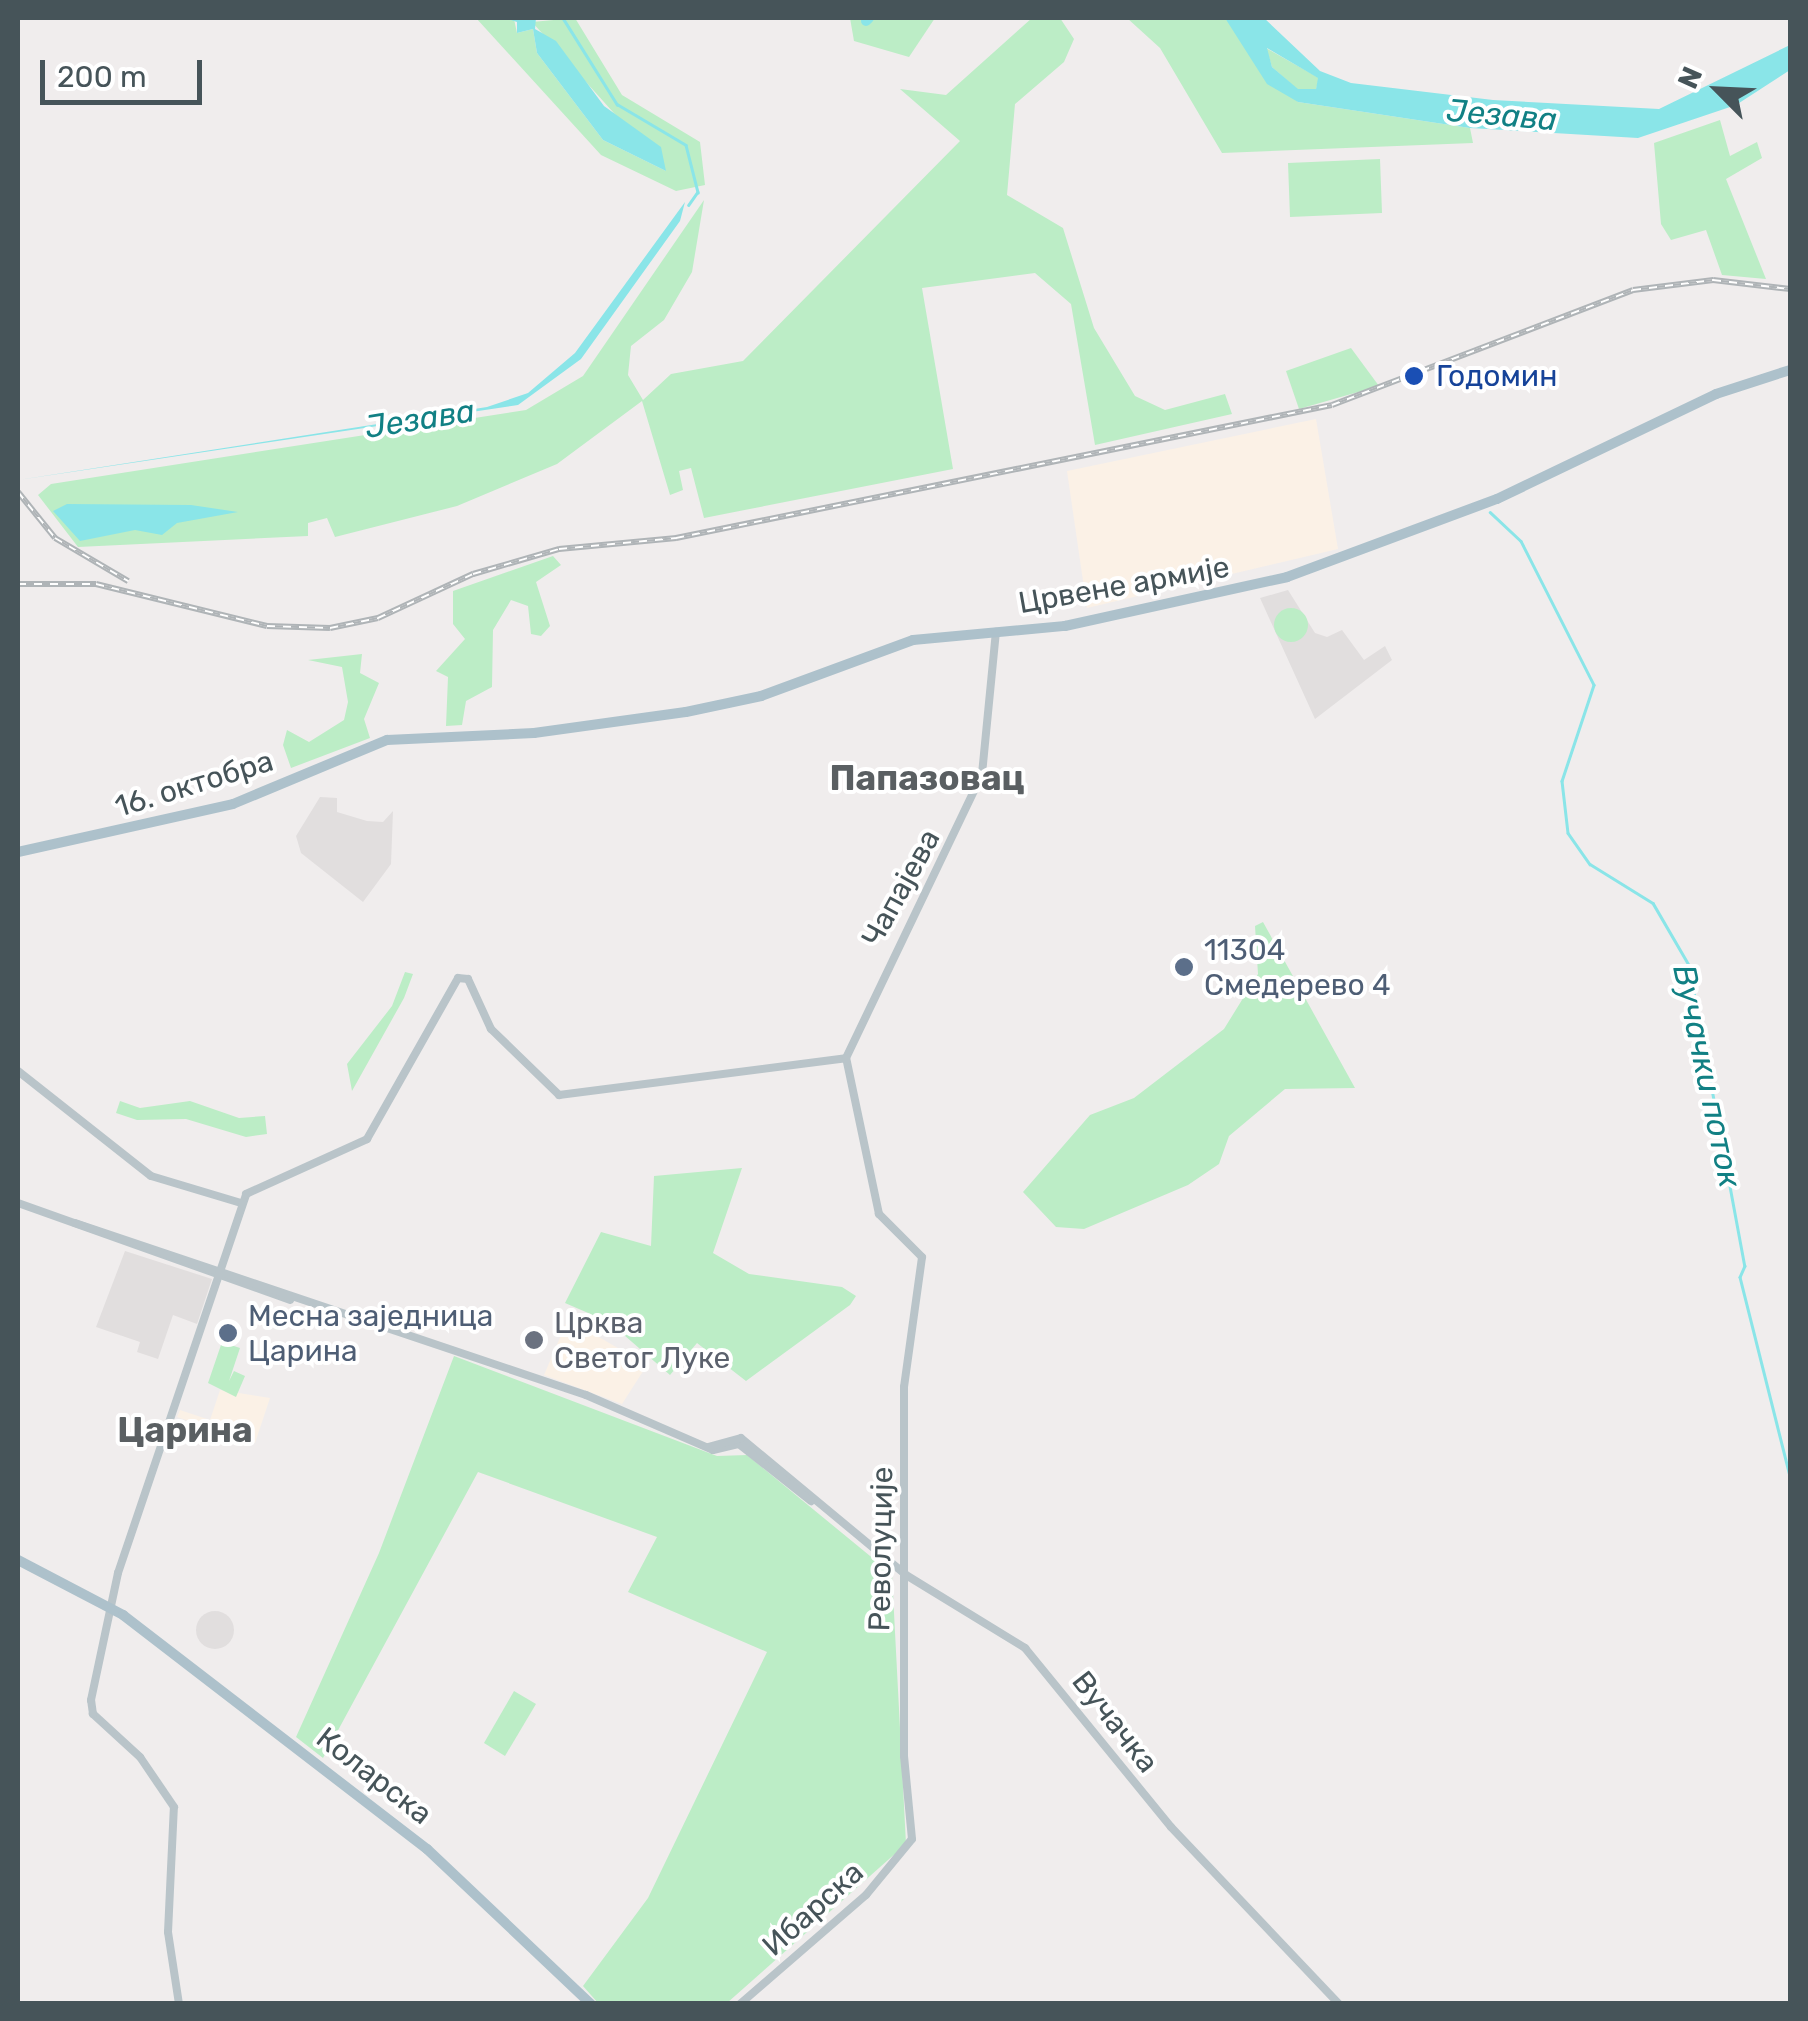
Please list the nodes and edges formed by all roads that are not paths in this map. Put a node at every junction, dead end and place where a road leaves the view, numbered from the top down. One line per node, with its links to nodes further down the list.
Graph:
1 (1790, 370): 2 (main road, Црвене армије)
2 (996, 632): 3 (main road, Црвене армије); 5 (street, Чапајева)
3 (378, 743): 4 (main road, 16. октобра)
4 (18, 852)
5 (846, 1058): 8 (street); 11 (street, Револуције)
6 (18, 1071): 8 (street)
7 (18, 1203): 9 (street)
8 (242, 1203): 9 (street)
9 (220, 1274): 11 (street, Вучачка); 12 (street)
10 (18, 1560): 12 (main road, Коларска)
11 (906, 1575): 13 (street, Револуције); 17 (street, Вучачка)
12 (110, 1606): 14 (street); 15 (main road, Коларска)
13 (912, 1843): 16 (street, Ибарска)
14 (179, 2004)
15 (591, 2004)
16 (740, 2004)
17 (1339, 2004)

